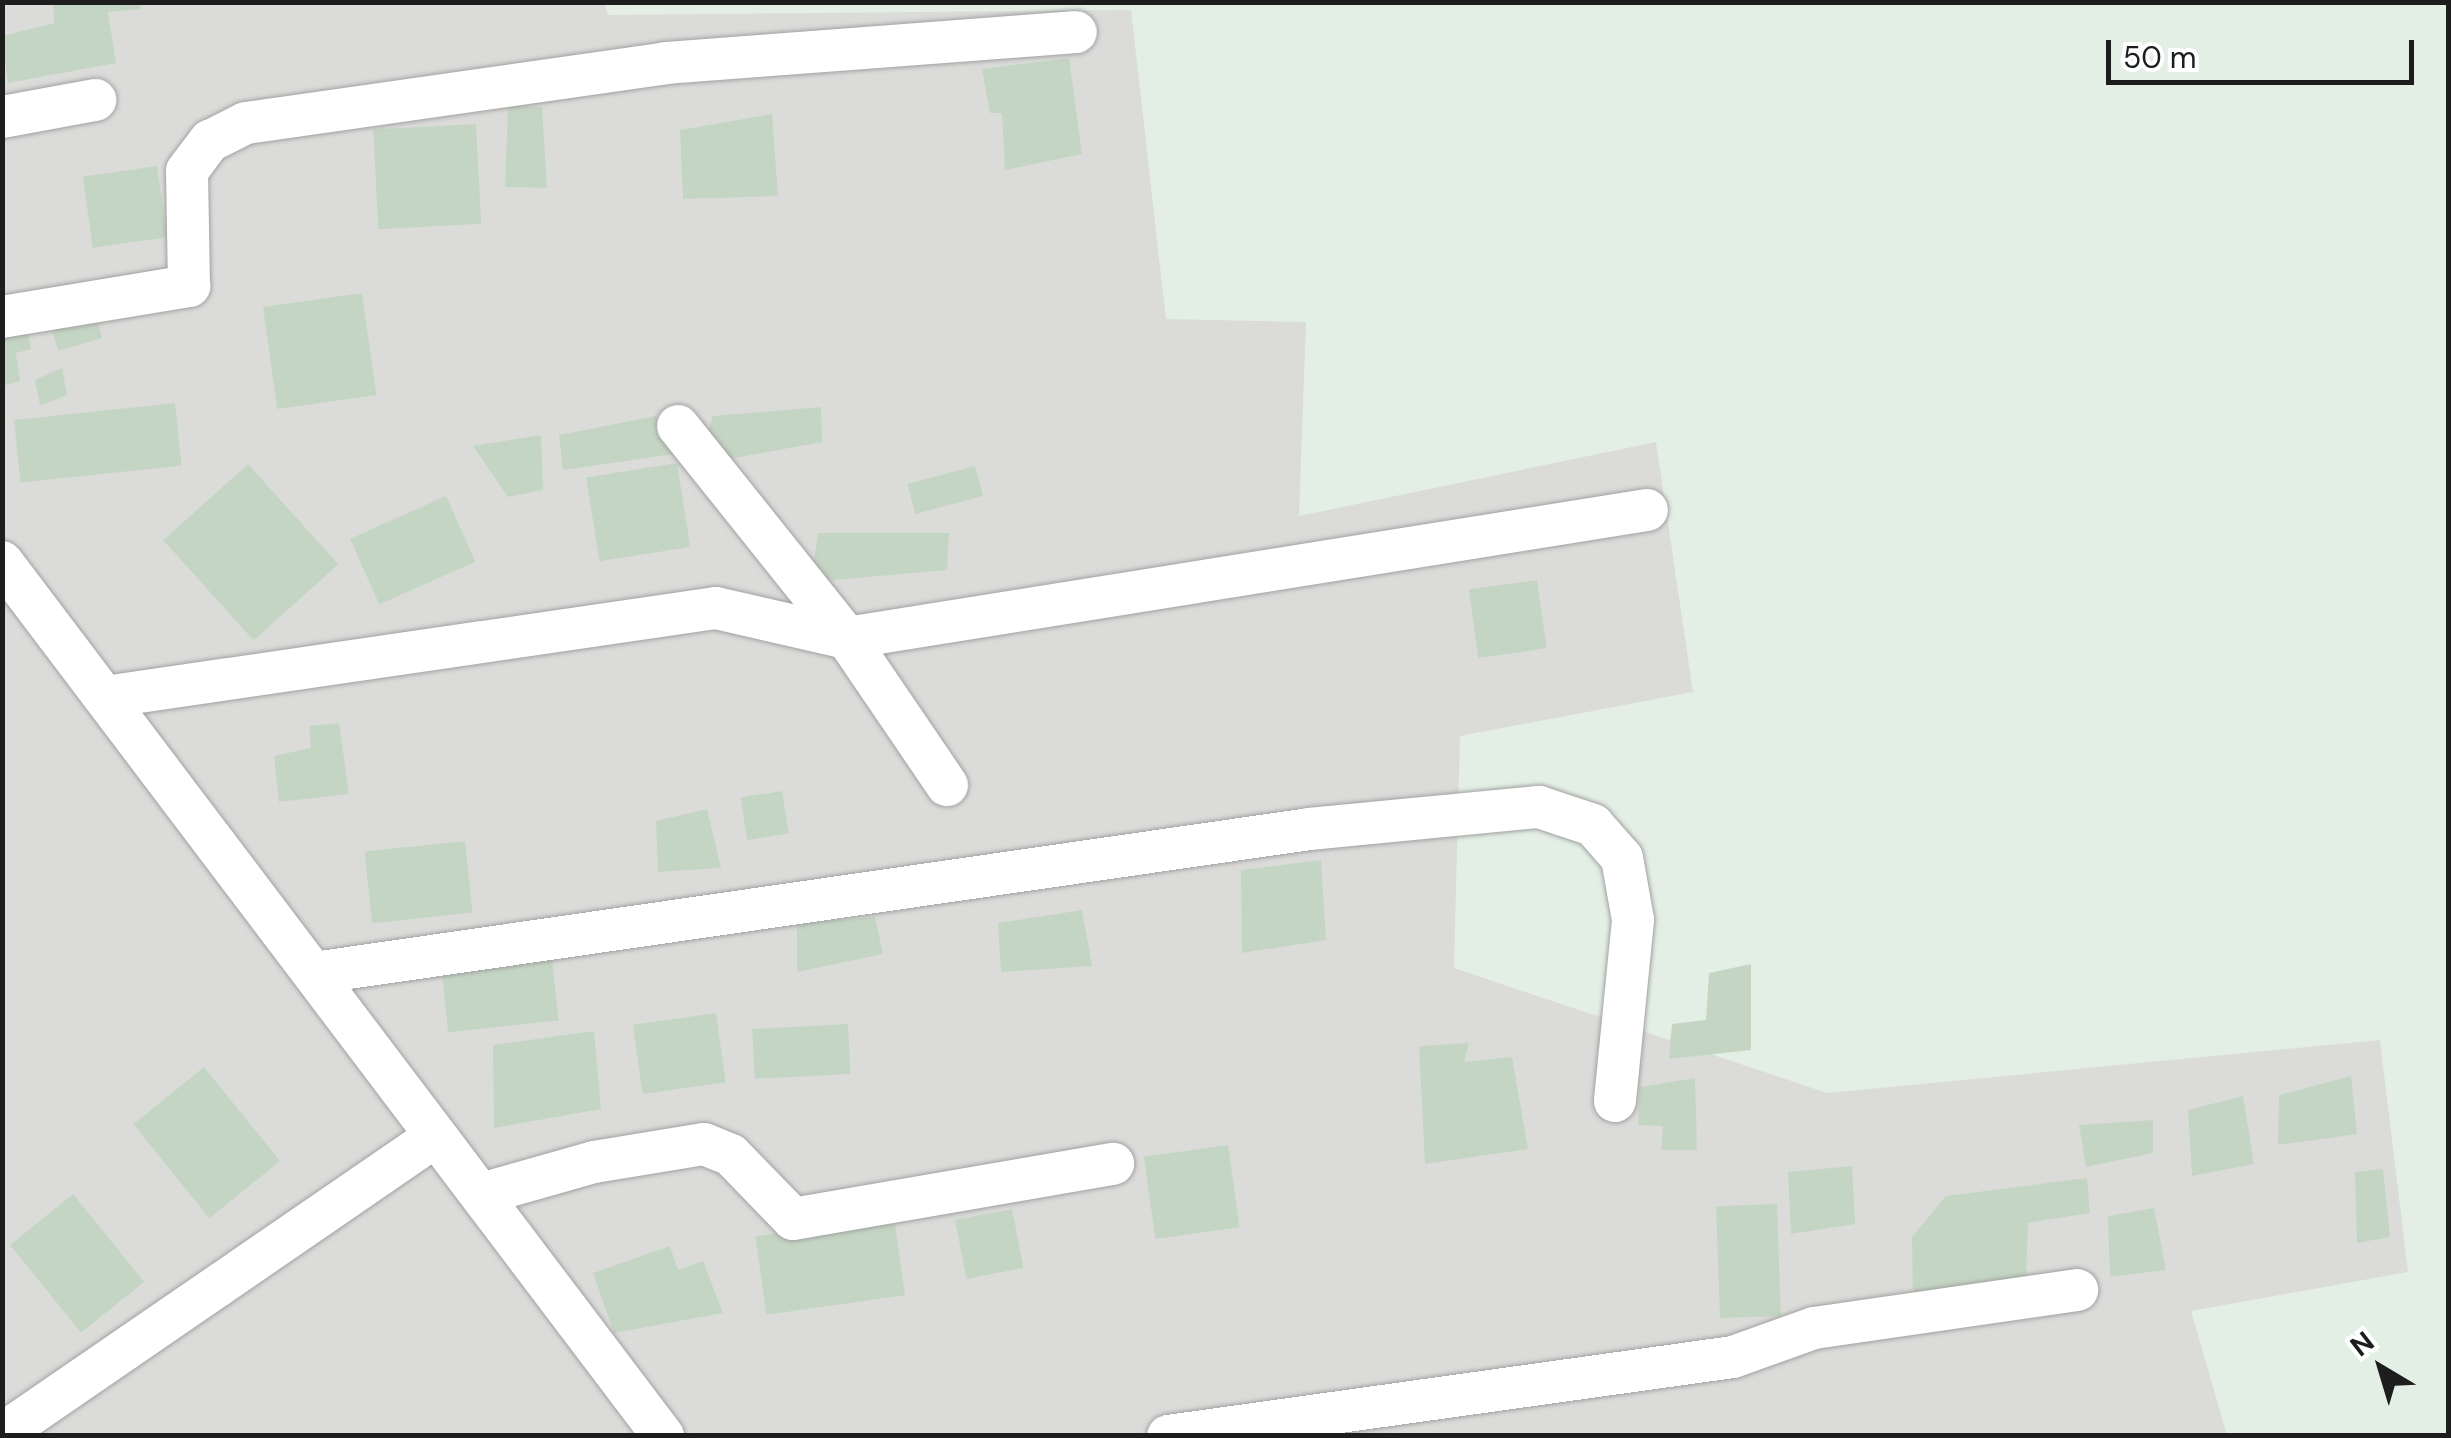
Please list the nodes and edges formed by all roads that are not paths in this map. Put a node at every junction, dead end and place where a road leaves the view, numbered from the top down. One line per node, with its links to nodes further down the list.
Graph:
1 (1076, 32): 4 (street)
2 (95, 100): 3 (street)
3 (2, 117)
4 (2, 317)
5 (678, 426): 8 (street)
6 (1646, 510): 8 (street)
7 (4, 566): 9 (street)
8 (847, 638): 9 (street); 10 (street)
9 (105, 698): 11 (street)
10 (947, 786)
11 (314, 973): 12 (street); 13 (street)
12 (1615, 1100)
13 (436, 1136): 15 (street); 17 (street)
14 (1112, 1164): 15 (street)
15 (480, 1194): 18 (street)
16 (2077, 1290): 19 (street)
17 (2, 1434)
18 (663, 1436)
19 (1168, 1436)

